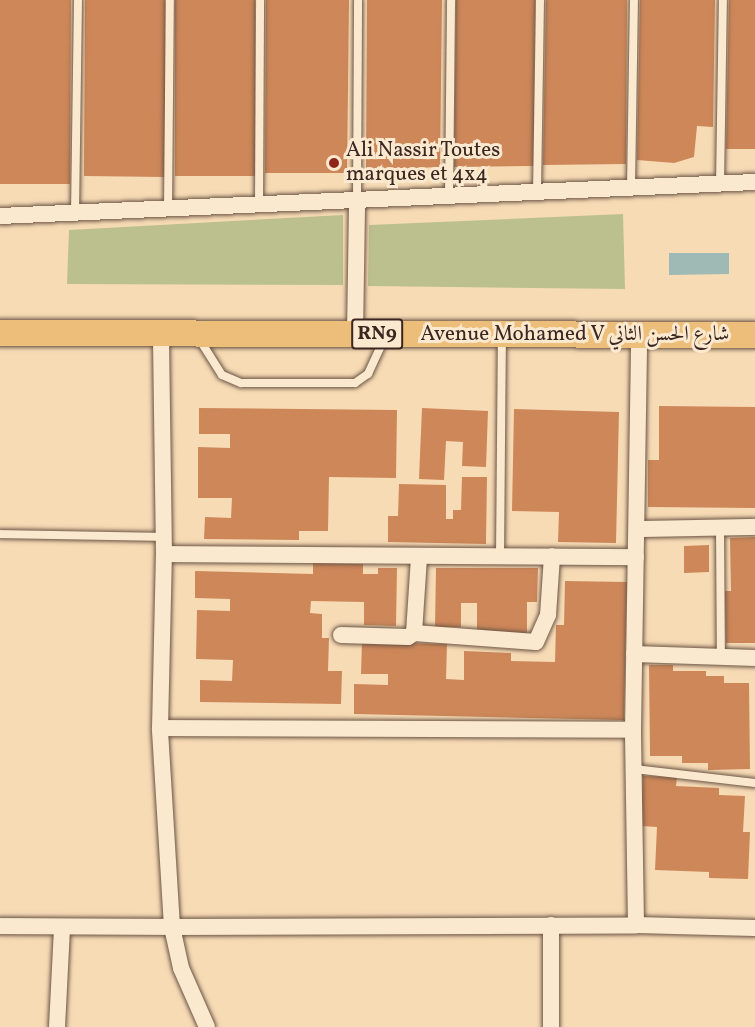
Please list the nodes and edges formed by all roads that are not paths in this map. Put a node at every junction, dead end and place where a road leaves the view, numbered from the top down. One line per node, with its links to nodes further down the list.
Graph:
1 (78, 0): 17 (lane)
2 (170, 0): 16 (lane)
3 (260, 0): 15 (lane)
4 (358, 0): 14 (lane)
5 (450, 0): 13 (lane)
6 (540, 0): 12 (lane)
7 (634, 0): 11 (lane)
8 (723, 0): 10 (lane)
9 (755, 182): 10 (street)
10 (720, 184): 11 (street)
11 (632, 188): 12 (street)
12 (537, 192): 13 (street)
13 (449, 196): 14 (street)
14 (357, 200): 15 (street); 22 (street)
15 (259, 206): 16 (street)
16 (168, 210): 17 (street)
17 (75, 214): 18 (street)
18 (0, 216)
19 (0, 333): 20 (main road, Avenue Mohamed V شارع الحسن الثاني / RN9)
20 (161, 334): 21 (main road, Avenue Mohamed V شارع الحسن الثاني / RN9); 31 (street)
21 (196, 334): 22 (main road, Avenue Mohamed V شارع الحسن الثاني / RN9); 23 (lane)
22 (355, 334): 23 (main road, Avenue Mohamed V شارع الحسن الثاني / RN9)
23 (387, 334): 24 (main road, Avenue Mohamed V شارع الحسن الثاني / RN9)
24 (502, 334): 25 (main road, Avenue Mohamed V شارع الحسن الثاني / RN9); 32 (lane)
25 (639, 335): 26 (main road, Avenue Mohamed V شارع الحسن الثاني / RN9); 29 (street)
26 (755, 335)
27 (720, 528): 28 (street); 29 (street); 39 (lane)
28 (755, 528)
29 (637, 529): 35 (street)
30 (0, 534): 31 (lane)
31 (164, 546): 34 (street); 41 (street)
32 (500, 556): 33 (street); 34 (street)
33 (552, 556): 35 (street); 36 (street)
34 (419, 557): 36 (street)
35 (636, 558): 38 (street)
36 (414, 633): 37 (street)
37 (341, 635)
38 (634, 654): 39 (street); 42 (street)
39 (721, 656): 40 (street)
40 (755, 658)
41 (160, 728): 42 (street); 49 (street)
42 (633, 730): 43 (street)
43 (634, 769): 44 (lane); 46 (street)
44 (755, 783)
45 (551, 925): 46 (street); 49 (street); 53 (street)
46 (636, 925): 50 (street)
47 (0, 926): 48 (street)
48 (62, 927): 49 (street); 51 (street)
49 (172, 927): 52 (street)
50 (755, 928)
51 (57, 1027)
52 (207, 1027)
53 (551, 1027)

